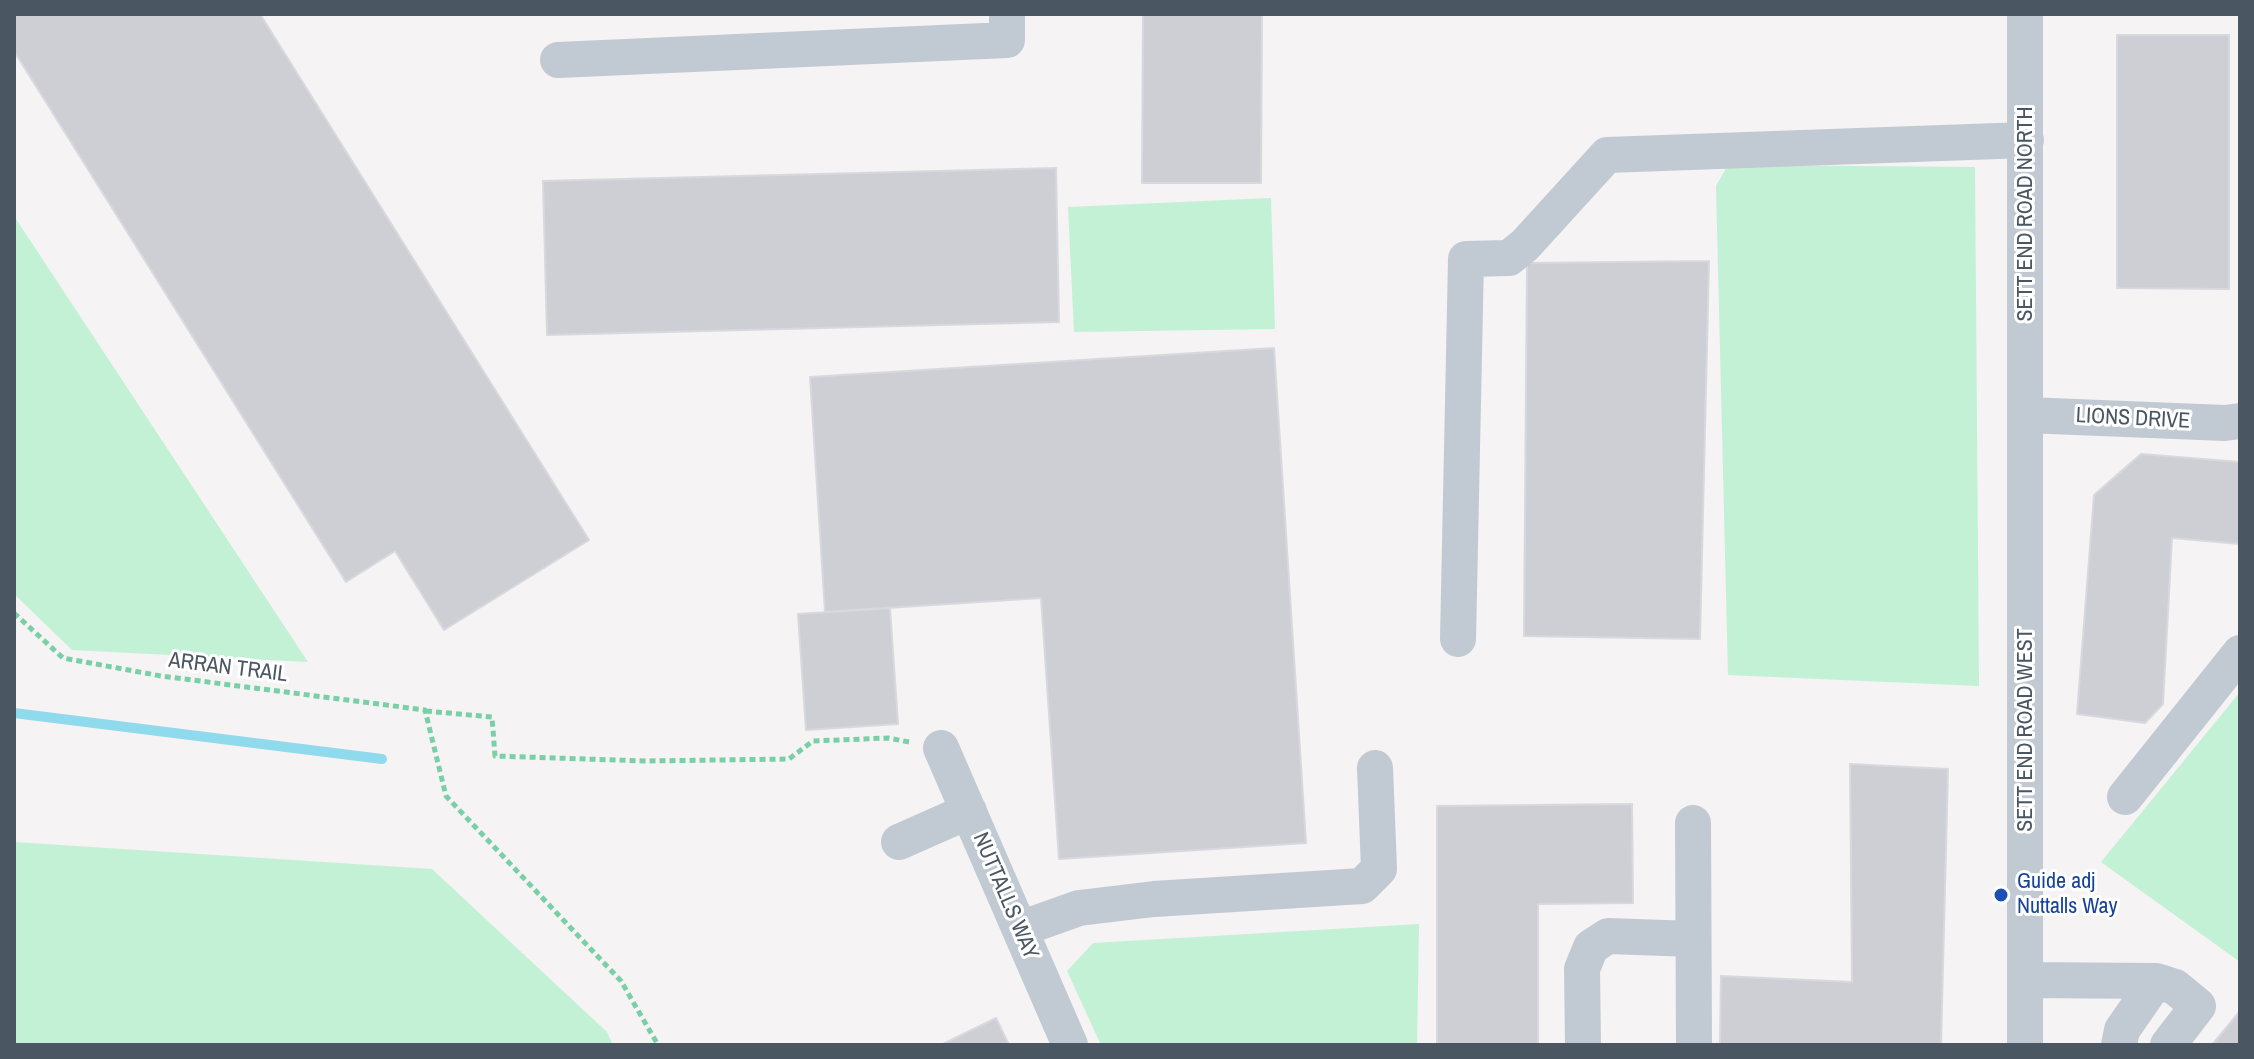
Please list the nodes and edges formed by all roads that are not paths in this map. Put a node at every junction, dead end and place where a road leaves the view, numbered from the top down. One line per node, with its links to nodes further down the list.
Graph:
1 (1007, 14): 3 (street)
2 (2025, 14): 4 (street, SETT END ROAD NORTH)
3 (558, 60)
4 (2026, 140): 5 (street, SETT END ROAD NORTH); 7 (street)
5 (2026, 415): 6 (street, LIONS DRIVE); 17 (street, SETT END ROAD WEST)
6 (2240, 421)
7 (1458, 639)
8 (2240, 653): 11 (street)
9 (941, 748): 12 (street, NUTTALLS WAY)
10 (1375, 768): 15 (street)
11 (2125, 797)
12 (969, 811): 14 (street); 15 (street, NUTTALLS WAY)
13 (1693, 823): 16 (street)
14 (899, 842)
15 (1020, 929): 19 (street, NUTTALLS WAY)
16 (1693, 939): 20 (street); 21 (street)
17 (2025, 980): 18 (street); 22 (street, SETT END ROAD WEST)
18 (2156, 981): 23 (street); 24 (street)
19 (1070, 1045)
20 (1583, 1045)
21 (1694, 1045)
22 (2025, 1045)
23 (2119, 1045)
24 (2168, 1045)

